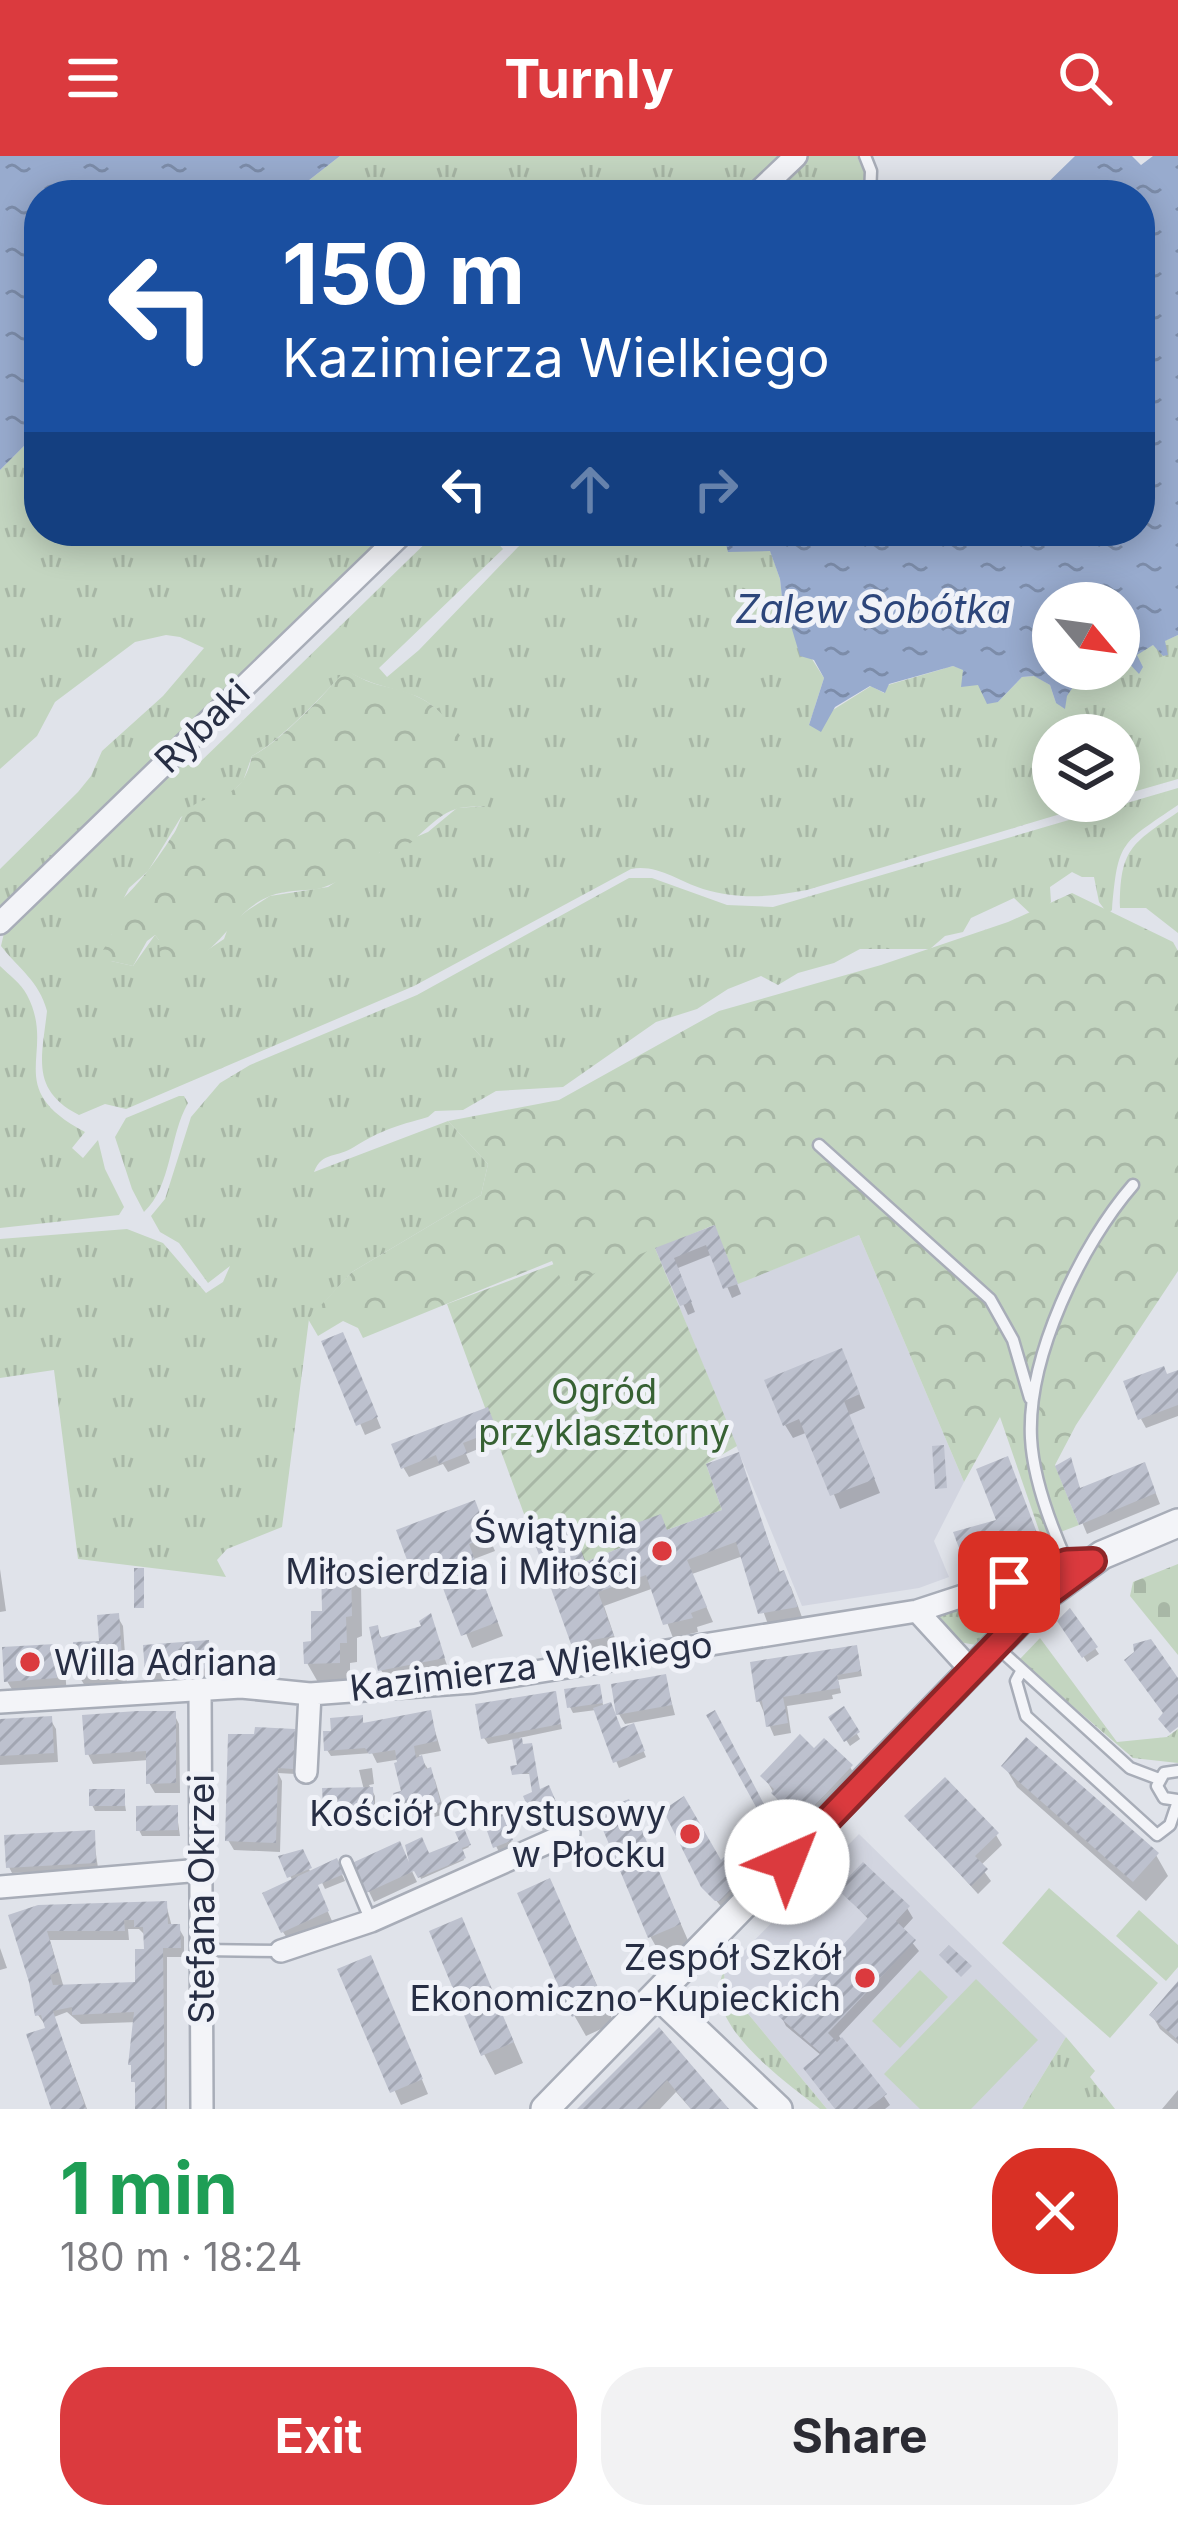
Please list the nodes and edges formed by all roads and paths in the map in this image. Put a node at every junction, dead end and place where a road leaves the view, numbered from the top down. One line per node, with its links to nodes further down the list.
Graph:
1 (796, 156): 2 (street)
2 (771, 180)
3 (390, 546): 4 (street, Rybaki)
4 (0, 923)
5 (820, 1145): 7 (lane)
6 (1133, 1185): 7 (lane)
7 (1032, 1407): 9 (lane)
8 (1178, 1523): 9 (street, Kazimierza Wielkiego)
9 (1080, 1562): 10 (street, Kazimierza Wielkiego); 11 (street)
10 (917, 1611): 12 (street); 15 (street, Kazimierza Wielkiego)
11 (995, 1646): 12 (street); 13 (lane)
12 (971, 1670): 28 (street)
13 (1022, 1670): 19 (lane); 20 (lane)
14 (200, 1689): 15 (street, Kazimierza Wielkiego); 16 (street, Kazimierza Wielkiego); 23 (street, Stefana Okrzei)
15 (310, 1694): 18 (street)
16 (0, 1702)
17 (1178, 1771): 19 (lane)
18 (305, 1772)
19 (1159, 1779): 20 (lane)
20 (1178, 1801)
21 (569, 1833): 25 (street)
22 (346, 1862): 25 (lane)
23 (201, 1870): 24 (street); 26 (street, Stefana Okrzei)
24 (0, 1887)
25 (371, 1921): 27 (street)
26 (202, 1950): 27 (lane); 29 (street, Stefana Okrzei)
27 (281, 1951)
28 (658, 1995): 30 (street); 31 (street)
29 (202, 2109)
30 (545, 2109)
31 (778, 2109)

